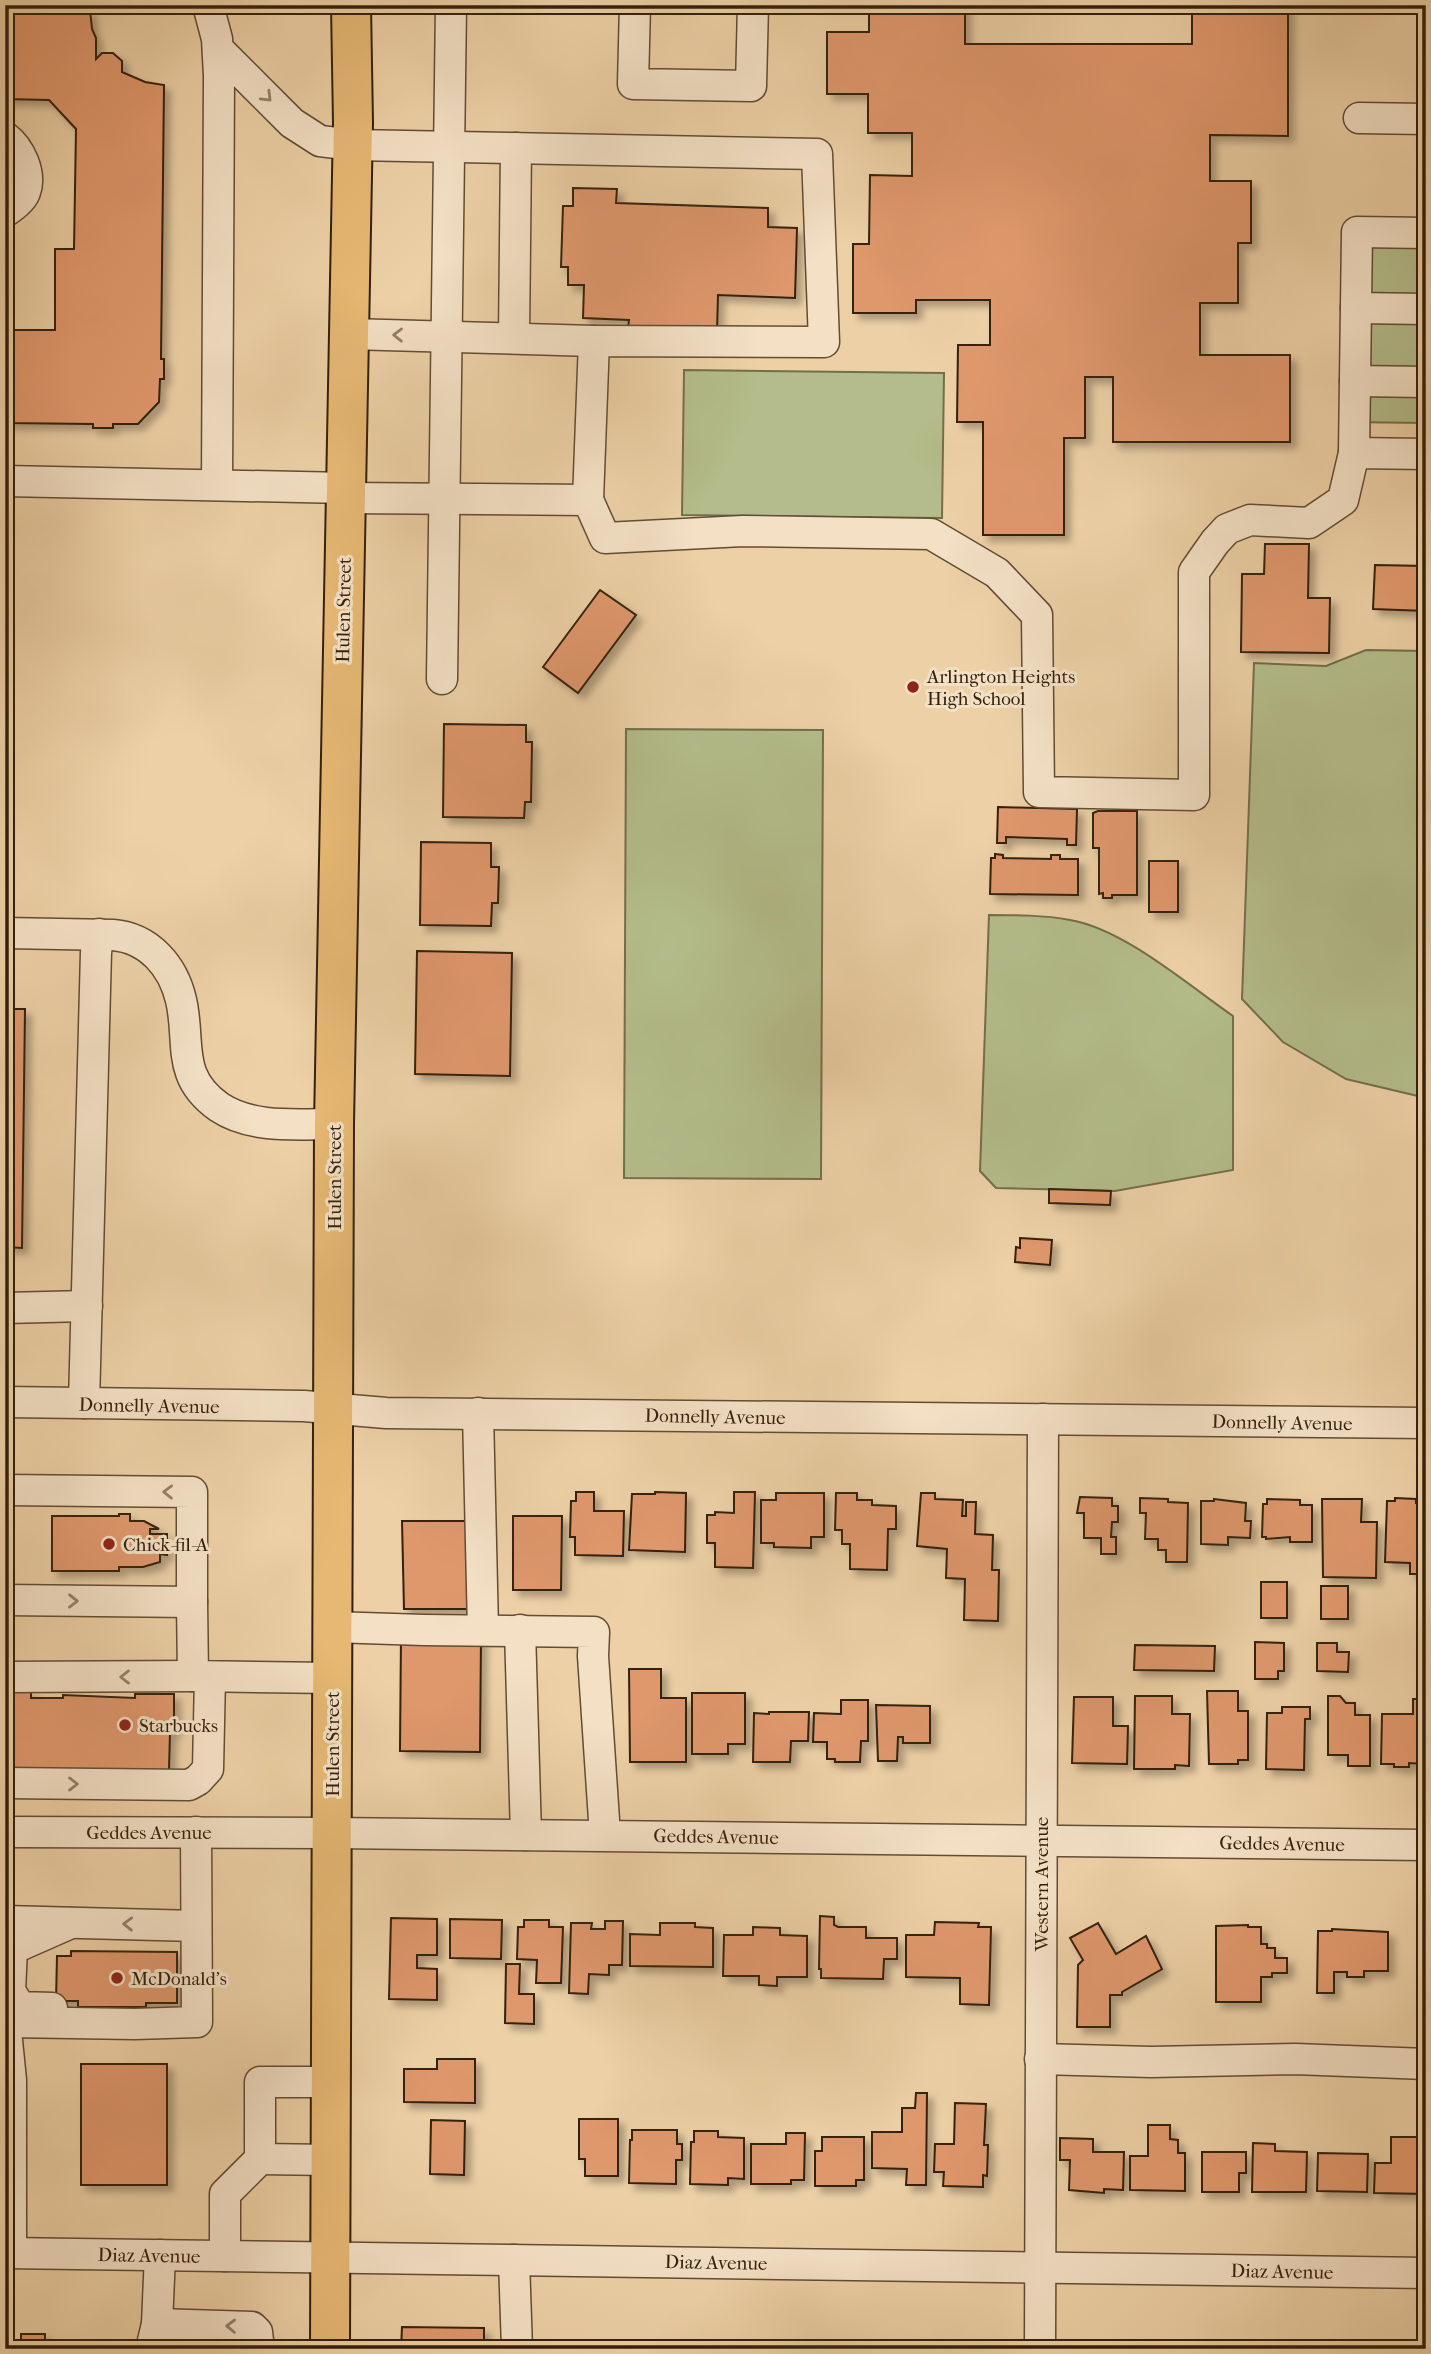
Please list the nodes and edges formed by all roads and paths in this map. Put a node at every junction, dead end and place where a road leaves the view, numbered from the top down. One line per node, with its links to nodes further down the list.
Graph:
1 (208, 5): 6 (street)
2 (451, 5): 11 (street)
3 (635, 5): 4 (street)
4 (752, 5)
5 (350, 9): 10 (main road, Hulen Street)
6 (218, 49): 10 (street, one-way to 10); 26 (street)
7 (1359, 118): 8 (street)
8 (1426, 118)
9 (5, 137): 13 (street)
10 (353, 145): 11 (street); 17 (main road, Hulen Street)
11 (448, 147): 12 (street); 18 (street)
12 (516, 148): 19 (street); 20 (street)
13 (5, 212)
14 (1426, 233): 15 (street)
15 (1356, 308): 16 (street); 21 (street)
16 (1426, 309)
17 (349, 334): 18 (street, one-way to 17); 27 (main road, Hulen Street)
18 (447, 337): 19 (street); 28 (street)
19 (514, 338): 20 (street)
20 (594, 341): 29 (street)
21 (1355, 382): 22 (street); 23 (street)
22 (1426, 382)
23 (1353, 453): 24 (street); 29 (street)
24 (1426, 454)
25 (5, 481): 26 (street)
26 (217, 485): 27 (street)
27 (346, 493): 28 (street); 33 (main road, Hulen Street)
28 (445, 498): 29 (street); 30 (street)
29 (588, 500)
30 (442, 679)
31 (5, 933): 32 (street)
32 (99, 934): 33 (street); 34 (street)
33 (334, 1124): 38 (main road, Hulen Street)
34 (87, 1306): 35 (street); 37 (street)
35 (5, 1308)
36 (5, 1402): 37 (street, Donnelly Avenue)
37 (84, 1403): 38 (street, Donnelly Avenue)
38 (333, 1407): 39 (street, Donnelly Avenue); 45 (main road, Hulen Street)
39 (478, 1413): 40 (street, Donnelly Avenue); 46 (street)
40 (1044, 1419): 41 (street, Donnelly Avenue); 57 (street, Western Avenue)
41 (1426, 1423)
42 (5, 1490): 44 (street, one-way to 42)
43 (5, 1600): 44 (street, one-way to 44)
44 (192, 1602): 48 (street)
45 (332, 1627): 46 (street); 50 (main road, Hulen Street)
46 (483, 1630): 47 (street)
47 (520, 1630): 55 (street); 56 (street)
48 (202, 1676): 49 (street, one-way to 49); 50 (street); 51 (street, one-way to 48)
49 (5, 1677)
50 (332, 1678): 54 (main road, Hulen Street)
51 (5, 1783)
52 (5, 1832): 53 (street, Geddes Avenue)
53 (196, 1832): 54 (street, Geddes Avenue); 61 (street)
54 (332, 1833): 55 (street, Geddes Avenue); 66 (main road, Hulen Street)
55 (526, 1835): 56 (street, Geddes Avenue)
56 (605, 1835): 57 (street, Geddes Avenue)
57 (1042, 1839): 58 (street, Geddes Avenue); 64 (street, Western Avenue)
58 (1426, 1845)
59 (5, 1921): 60 (street)
60 (71, 1923): 61 (street, one-way to 60); 63 (street)
61 (196, 1926): 63 (street)
62 (6, 2022): 63 (street); 69 (street)
63 (197, 2022)
64 (1041, 2059): 65 (street); 74 (street, Western Avenue)
65 (1426, 2064)
66 (331, 2082): 67 (street); 68 (main road, Hulen Street)
67 (260, 2159): 68 (street); 71 (street)
68 (331, 2160): 72 (main road, Hulen Street)
69 (8, 2253): 70 (street, Diaz Avenue)
70 (160, 2255): 71 (street, Diaz Avenue); 76 (street)
71 (225, 2256): 72 (street, Diaz Avenue)
72 (331, 2257): 73 (street, Diaz Avenue); 78 (main road, Hulen Street)
73 (514, 2260): 74 (street, Diaz Avenue); 79 (street)
74 (1039, 2267): 75 (street, Diaz Avenue); 80 (street, Western Avenue)
75 (1426, 2273)
76 (154, 2337): 77 (street, one-way to 76)
77 (259, 2349)
78 (330, 2349)
79 (517, 2349)
80 (1040, 2349)

